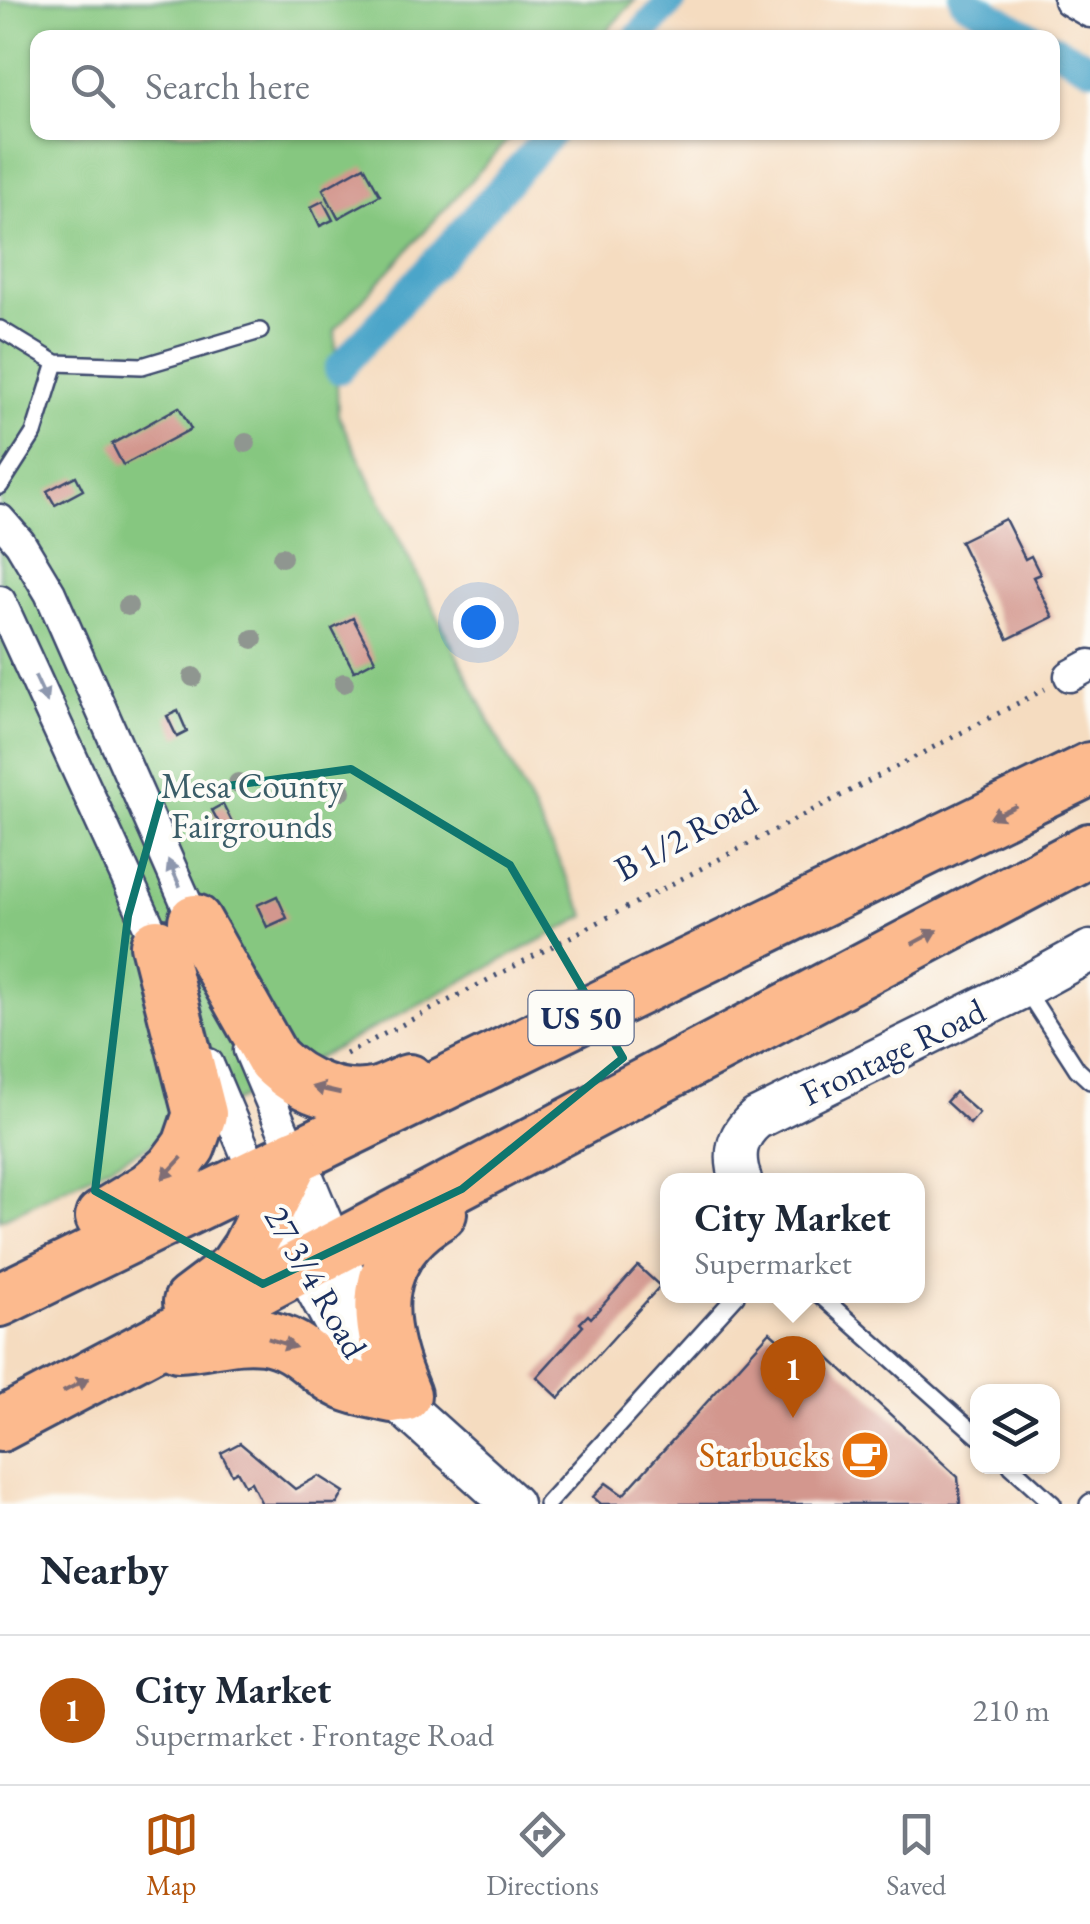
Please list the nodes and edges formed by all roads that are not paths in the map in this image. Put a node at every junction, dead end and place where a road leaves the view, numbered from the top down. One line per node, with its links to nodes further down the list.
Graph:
1 (1069, 0): 2 (street)
2 (1090, 12)
3 (0, 329): 5 (lane)
4 (260, 331): 5 (lane)
5 (56, 363): 6 (lane)
6 (0, 486)
7 (0, 520): 12 (street, one-way to 7)
8 (0, 601): 12 (street, one-way to 12)
9 (1090, 769): 11 (highway, US 50, one-way to 11)
10 (1090, 850): 14 (highway, US 50, one-way to 10)
11 (868, 879): 12 (highway, one-way to 12); 18 (highway, US 50)
12 (176, 933): 18 (street); 18 (street); 20 (highway, one-way to 20)
13 (1090, 951): 15 (street, Frontage Road)
14 (839, 983): 19 (highway, US 50); 25 (highway)
15 (1024, 987): 16 (lane); 17 (street, Frontage Road)
16 (1090, 1081)
17 (740, 1173)
18 (273, 1178): 19 (street, 27 3/4 Road); 19 (street, 27 3/4 Road); 21 (highway, US 50); 24 (highway)
19 (318, 1258): 24 (highway, US 50); 25 (street, 27 3/4 Road)
20 (0, 1276)
21 (0, 1300)
22 (730, 1303): 30 (lane)
23 (829, 1303): 27 (lane)
24 (152, 1345): 25 (highway, one-way to 25); 26 (highway, US 50, one-way to 24)
25 (407, 1406): 29 (street, 27 3/4 Road)
26 (0, 1424)
27 (970, 1429)
28 (1020, 1474): 31 (lane)
29 (512, 1504)
30 (547, 1504)
31 (1053, 1504)

